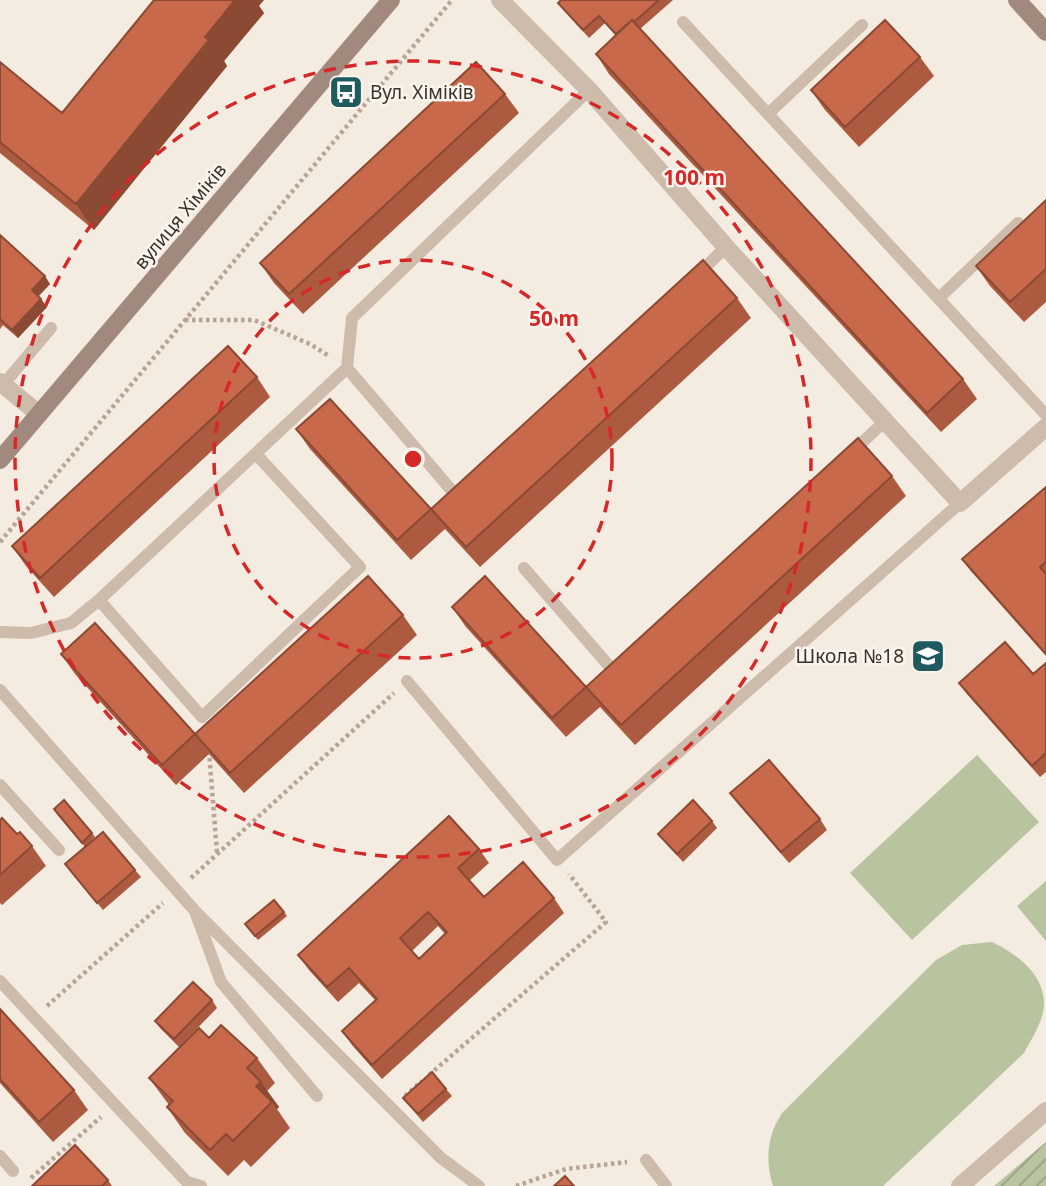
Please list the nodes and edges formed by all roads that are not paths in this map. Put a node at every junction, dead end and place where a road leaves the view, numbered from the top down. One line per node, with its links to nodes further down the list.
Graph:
1 (391, 0): 16 (street, вулиця Хіміків)
2 (500, 0): 7 (street)
3 (1017, 0): 6 (street)
4 (683, 22): 8 (lane)
5 (862, 25): 8 (lane)
6 (1046, 32)
7 (589, 90): 10 (street); 14 (lane)
8 (769, 113): 12 (lane)
9 (1018, 223): 12 (lane)
10 (726, 247): 11 (lane); 18 (street)
11 (687, 284)
12 (939, 298): 17 (lane)
13 (51, 328): 15 (lane)
14 (347, 368): 20 (lane); 23 (lane)
15 (1, 383): 16 (street)
16 (39, 414): 22 (street, вулиця Хіміків)
17 (1046, 415)
18 (885, 421): 21 (lane); 24 (street)
19 (1046, 427): 24 (street)
20 (256, 454): 26 (lane); 26 (lane)
21 (845, 459)
22 (0, 460)
23 (469, 489)
24 (960, 503): 29 (lane)
25 (524, 568): 28 (lane)
26 (99, 600): 27 (lane)
27 (0, 632)
28 (627, 665)
29 (407, 681)
30 (0, 690): 33 (lane)
31 (0, 785): 32 (lane)
32 (59, 850)
33 (195, 911): 35 (lane); 41 (lane)
34 (0, 981): 40 (lane)
35 (317, 1096)
36 (1046, 1111): 43 (street)
37 (0, 1156): 39 (lane)
38 (646, 1160): 42 (lane)
39 (13, 1171)
40 (201, 1186)
41 (479, 1186)
42 (666, 1186)
43 (960, 1186)

